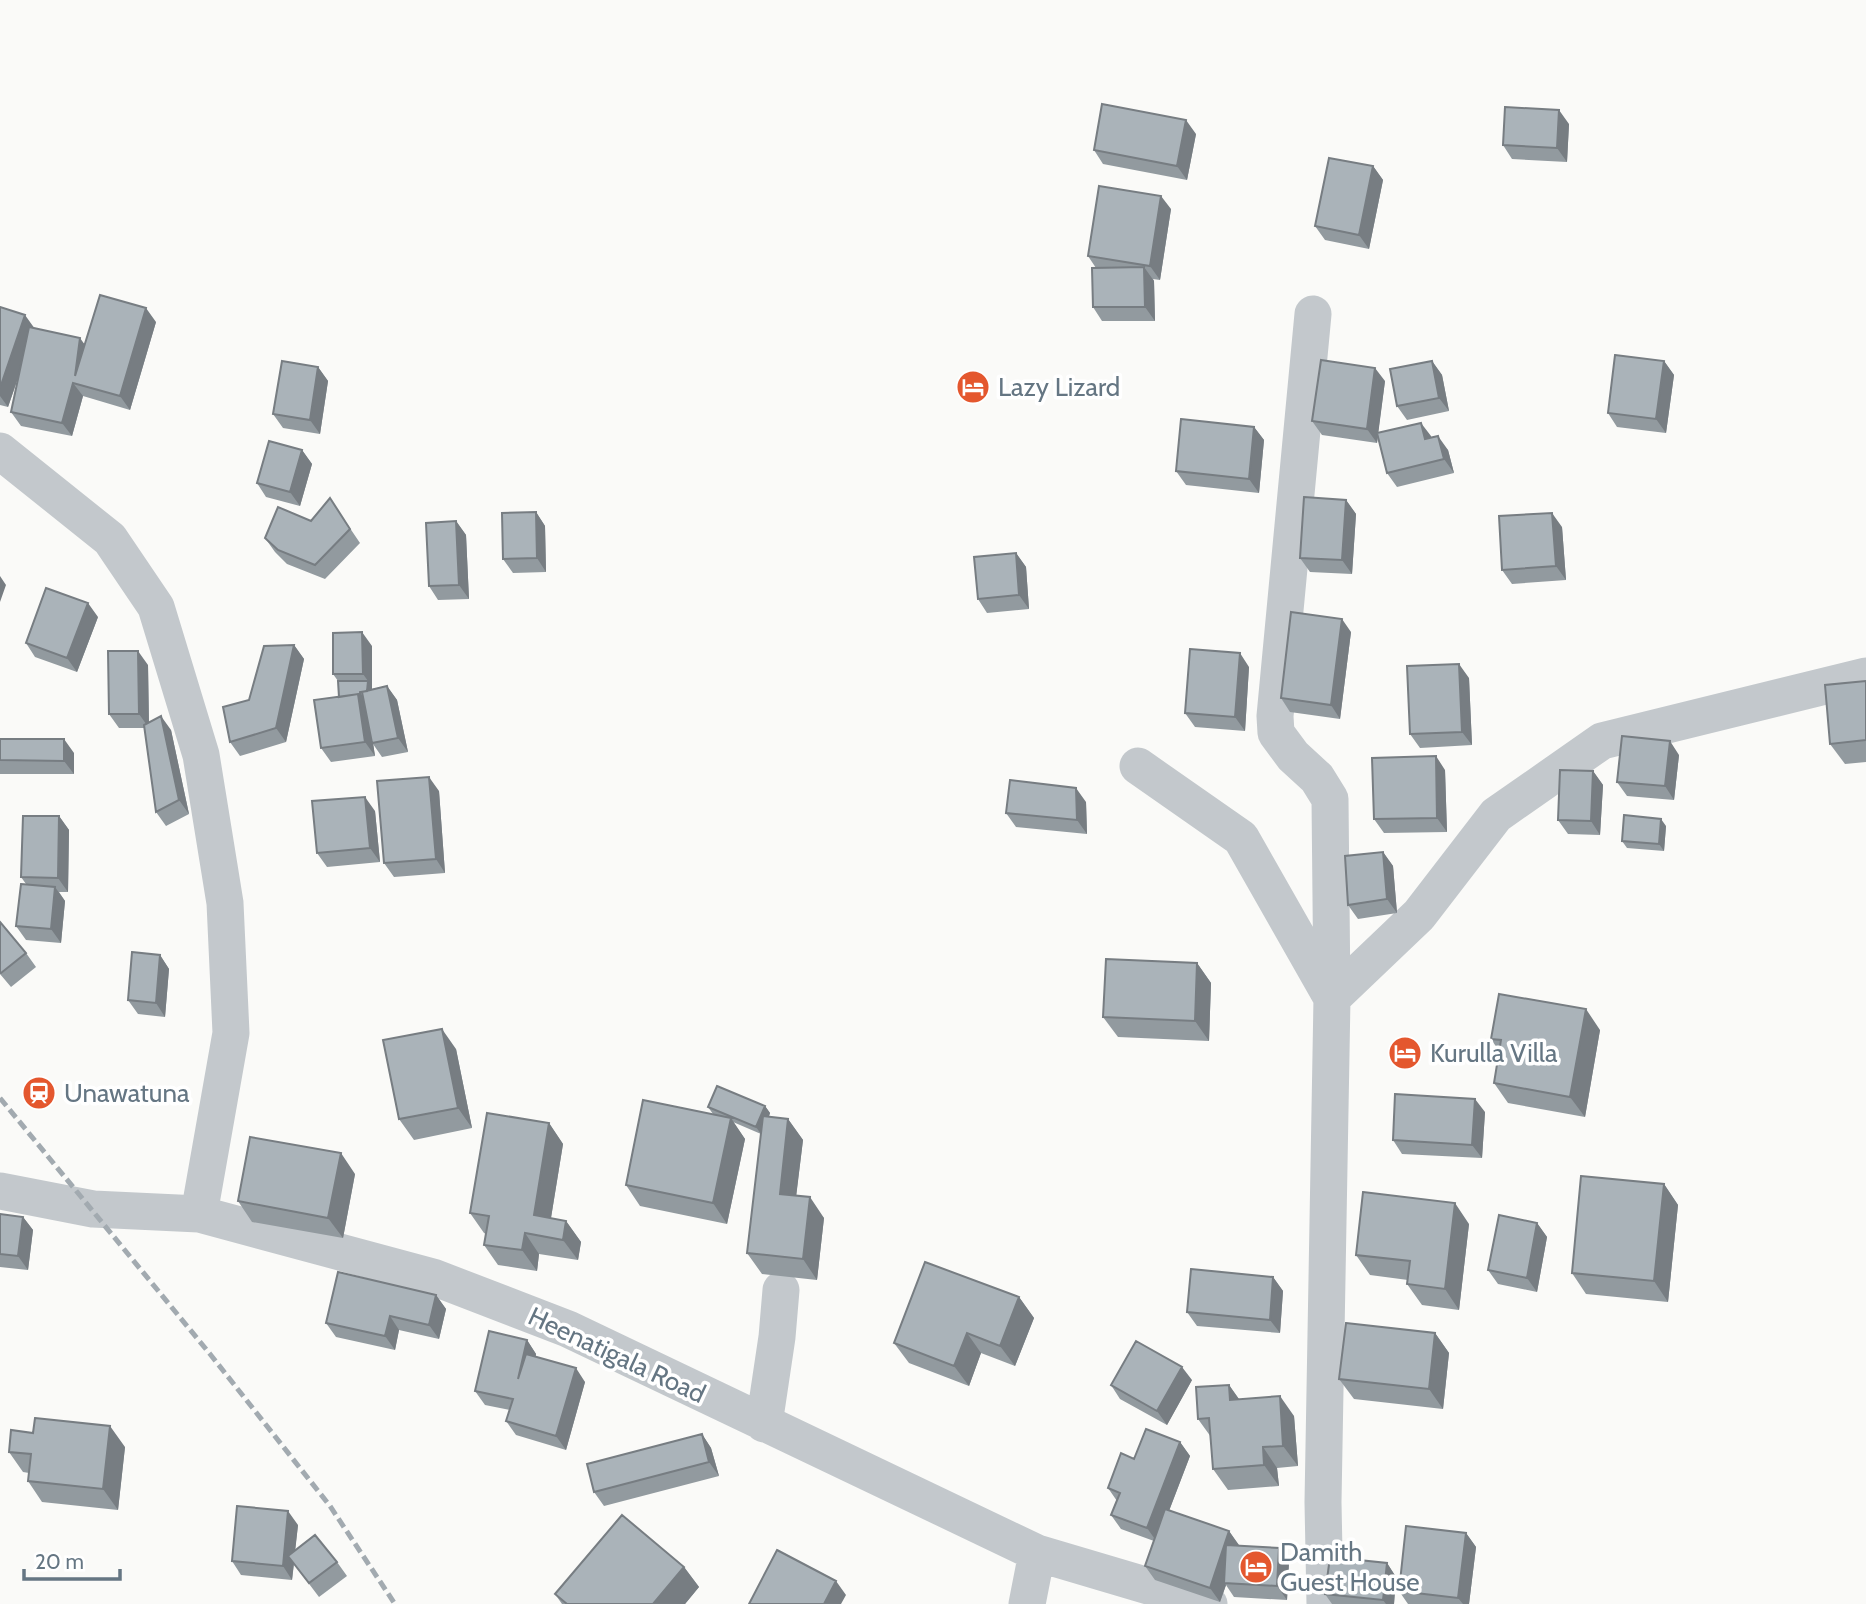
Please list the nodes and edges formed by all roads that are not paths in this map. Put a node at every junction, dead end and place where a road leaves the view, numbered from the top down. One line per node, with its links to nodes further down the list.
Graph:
1 (1313, 314): 5 (street)
2 (0, 451): 7 (street)
3 (1866, 676): 5 (street)
4 (1138, 766): 5 (street)
5 (1332, 998): 13 (street)
6 (0, 1191): 7 (street, Heenatigala Road)
7 (199, 1214): 9 (street, Heenatigala Road)
8 (781, 1290): 9 (street)
9 (764, 1424): 10 (street, Heenatigala Road)
10 (1037, 1553): 11 (street); 12 (street, Heenatigala Road)
11 (1027, 1604)
12 (1209, 1604)
13 (1325, 1604)

